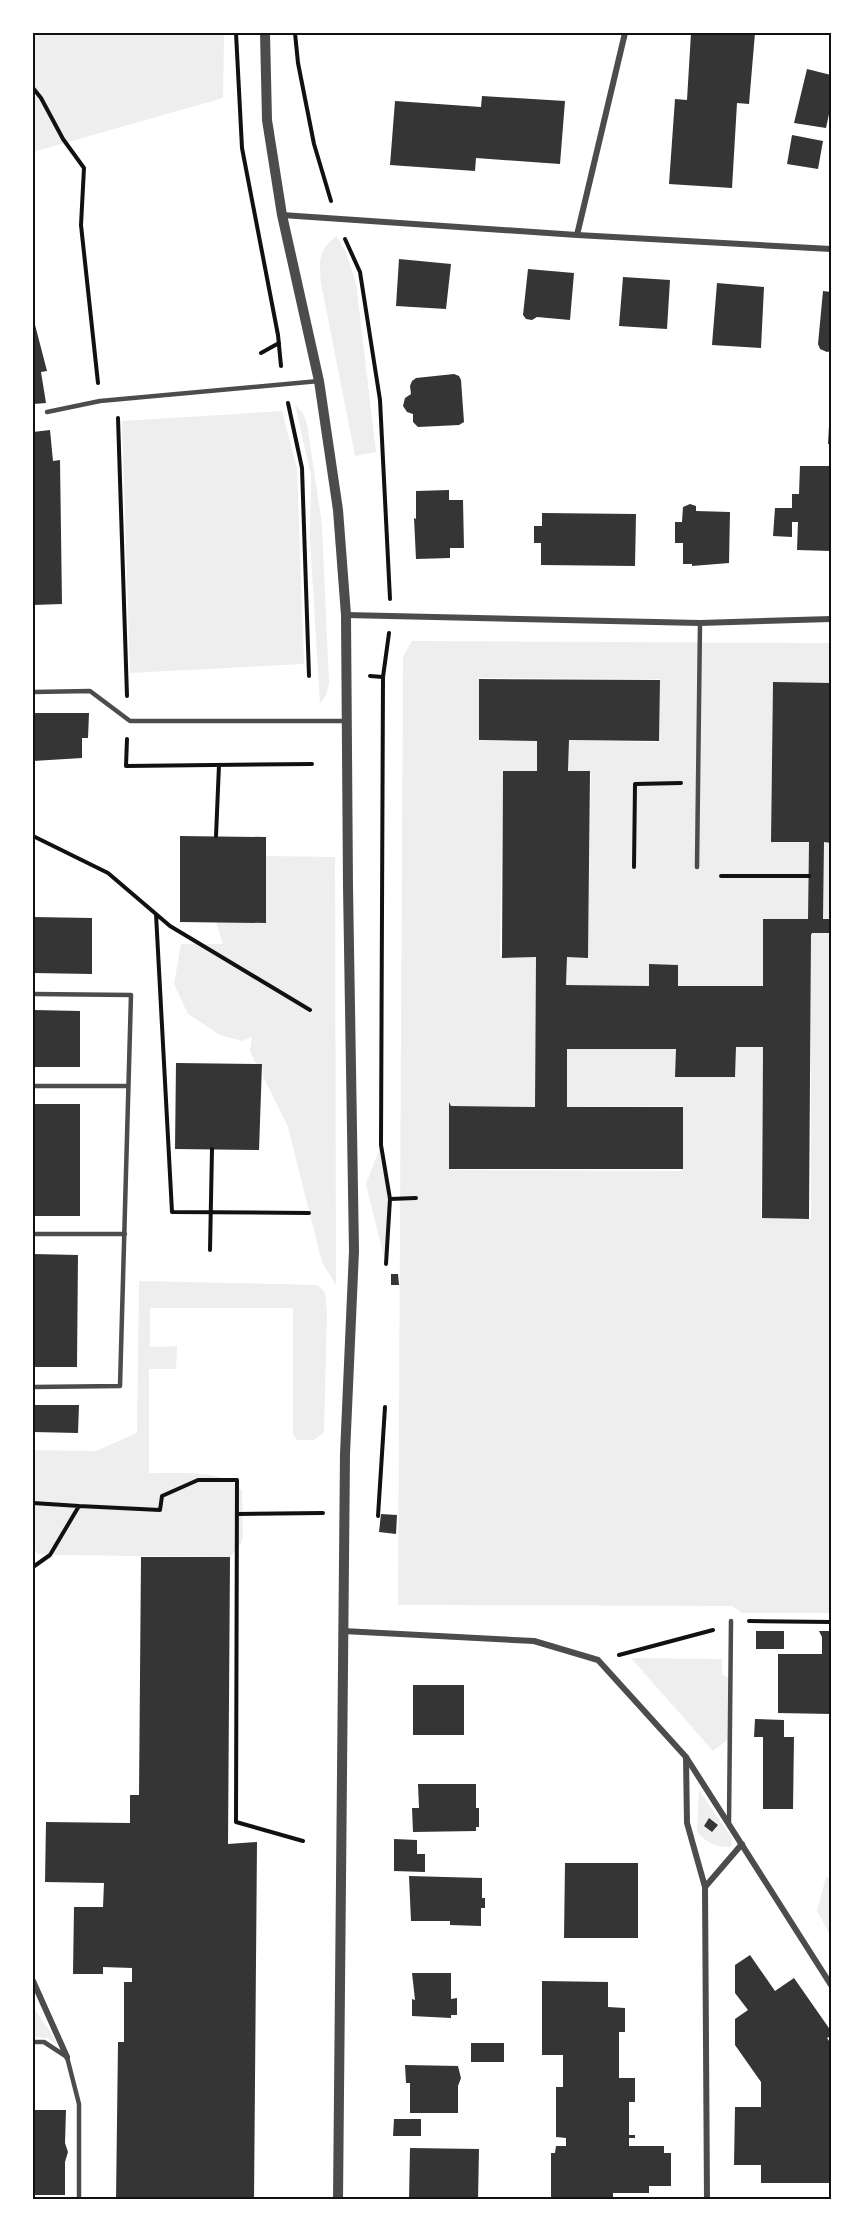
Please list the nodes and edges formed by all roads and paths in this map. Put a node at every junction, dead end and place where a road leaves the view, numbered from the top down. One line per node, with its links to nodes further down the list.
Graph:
1 (236, 33): 8 (path)
2 (265, 33): 5 (street)
3 (625, 33): 6 (street)
4 (33, 88): 13 (path)
5 (282, 215): 6 (street); 10 (street)
6 (577, 235): 7 (street)
7 (831, 249)
8 (279, 343): 9 (path); 11 (path)
9 (261, 353)
10 (319, 381): 11 (lane); 15 (street)
11 (284, 386): 12 (lane); 18 (path)
12 (117, 399): 13 (lane); 22 (path)
13 (100, 401): 14 (lane)
14 (47, 412)
15 (346, 615): 17 (street); 23 (street)
16 (831, 619): 17 (street)
17 (700, 623): 26 (lane)
18 (309, 676)
19 (370, 676): 20 (path)
20 (383, 676)
21 (33, 692): 22 (lane)
22 (127, 718): 23 (lane); 25 (path)
23 (347, 721): 55 (street)
24 (312, 764): 25 (path)
25 (219, 765): 28 (path)
26 (696, 783): 29 (path); 30 (lane)
27 (33, 836): 33 (path)
28 (216, 836)
29 (634, 867)
30 (697, 867)
31 (721, 876): 32 (path)
32 (809, 876)
33 (156, 914): 35 (path); 41 (path)
34 (33, 994): 37 (lane)
35 (310, 1010)
36 (33, 1086): 37 (lane)
37 (128, 1086): 43 (lane)
38 (212, 1149): 41 (path)
39 (416, 1198): 40 (path)
40 (390, 1199)
41 (211, 1212): 42 (path); 45 (path)
42 (309, 1213)
43 (125, 1233): 44 (lane); 46 (lane)
44 (33, 1234)
45 (210, 1250)
46 (33, 1387)
47 (385, 1407): 52 (path)
48 (33, 1503): 49 (path)
49 (79, 1506): 51 (path); 53 (path)
50 (324, 1513): 51 (path)
51 (237, 1514): 58 (path)
52 (378, 1515)
53 (33, 1567)
54 (731, 1621): 57 (lane)
55 (343, 1631): 56 (street); 66 (street)
56 (686, 1757): 57 (street); 60 (street)
57 (729, 1822): 59 (street)
58 (303, 1841)
59 (742, 1844): 60 (street); 62 (street)
60 (705, 1887): 67 (street)
61 (33, 1981): 64 (street)
62 (831, 1985)
63 (33, 2042): 64 (lane)
64 (67, 2057): 65 (lane)
65 (79, 2200)
66 (338, 2200)
67 (707, 2200)

